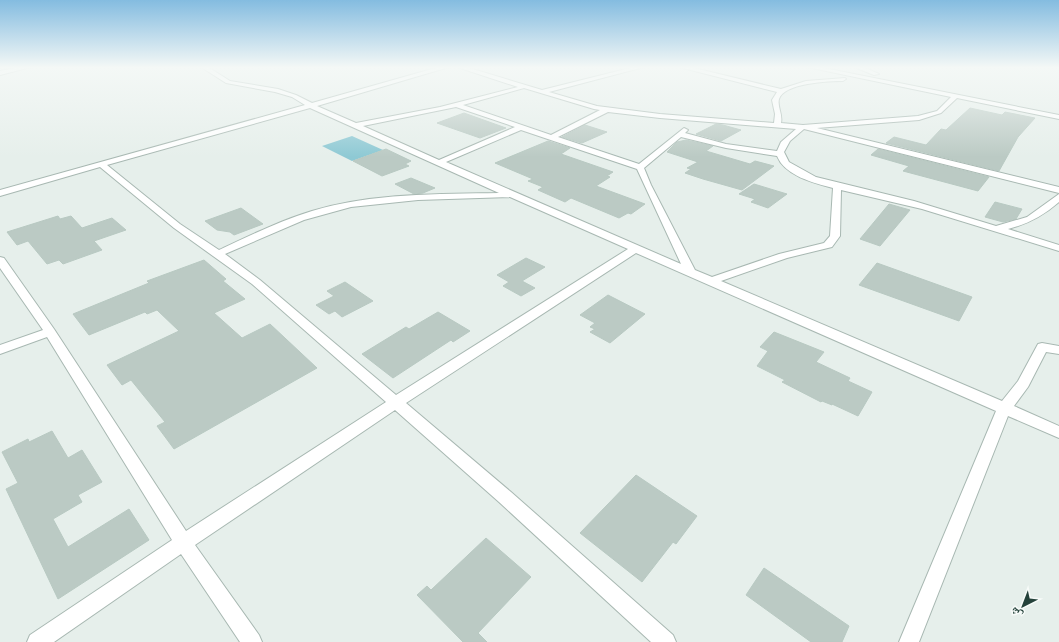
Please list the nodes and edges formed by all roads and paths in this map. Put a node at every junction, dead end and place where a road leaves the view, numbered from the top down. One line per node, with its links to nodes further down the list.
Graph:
1 (296, 97): 9 (street)
2 (343, 97): 9 (street)
3 (489, 97): 10 (street)
4 (557, 97): 11 (street)
5 (777, 97): 15 (street)
6 (955, 97): 8 (street); 16 (street)
7 (965, 97): 8 (street)
8 (973, 100): 12 (street)
9 (312, 106): 14 (street); 22 (street)
10 (458, 106): 14 (street); 17 (street)
11 (606, 110): 13 (street); 19 (street)
12 (1059, 117)
13 (698, 119): 15 (street); 18 (street)
14 (355, 125): 21 (street)
15 (777, 125): 16 (street)
16 (803, 127): 20 (street); 25 (street)
17 (519, 128): 19 (street); 21 (street)
18 (679, 134): 20 (street); 23 (street)
19 (550, 138): 23 (street)
20 (781, 154): 24 (street)
21 (440, 162): 27 (street)
22 (102, 165): 26 (street); 32 (street)
23 (640, 167): 34 (street)
24 (837, 186): 29 (street); 35 (street)
25 (1059, 190)
26 (0, 193)
27 (512, 195): 30 (street); 32 (street)
28 (1059, 197): 29 (street)
29 (994, 229): 31 (street)
30 (636, 248): 34 (street); 39 (street)
31 (1059, 248)
32 (218, 254): 39 (street)
33 (0, 260): 36 (street)
34 (690, 271): 35 (street)
35 (711, 281): 40 (street)
36 (50, 332): 37 (street); 42 (street)
37 (0, 350)
38 (1059, 350): 40 (street)
39 (395, 402): 42 (street); 45 (street)
40 (1004, 409): 41 (street); 46 (street)
41 (1059, 432)
42 (183, 542): 43 (street); 44 (street)
43 (37, 642)
44 (252, 642)
45 (666, 642)
46 (909, 642)

